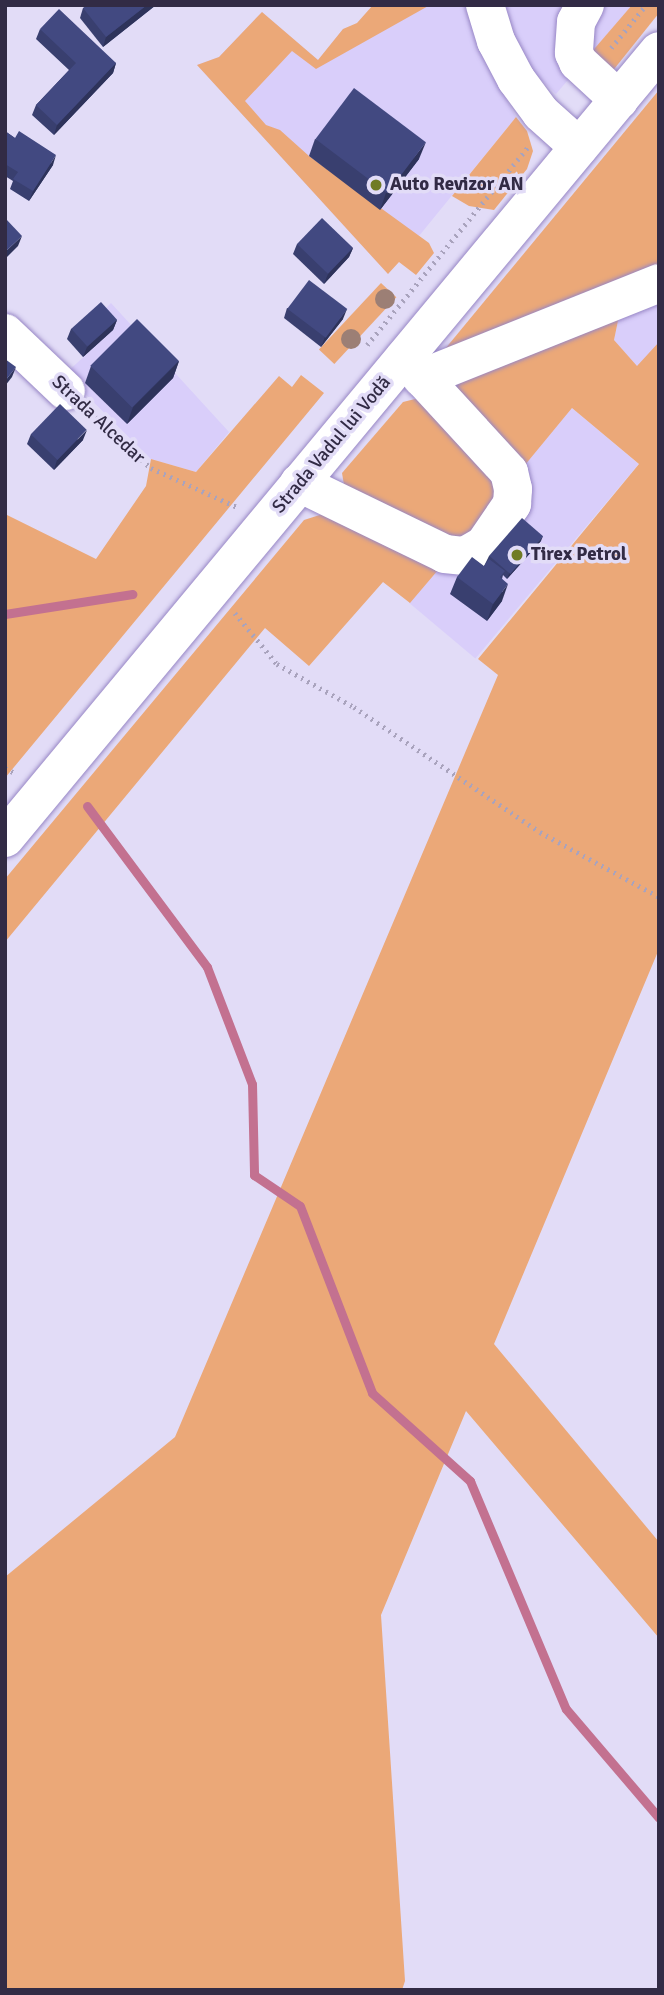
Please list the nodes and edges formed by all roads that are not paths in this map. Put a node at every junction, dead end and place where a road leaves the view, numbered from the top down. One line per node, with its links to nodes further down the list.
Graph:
1 (485, 5): 5 (main road)
2 (585, 5): 4 (main road)
3 (659, 51): 4 (main road, Strada Vadul lui Vodă)
4 (619, 100): 5 (main road, Strada Vadul lui Vodă)
5 (579, 147): 8 (main road, Strada Vadul lui Vodă)
6 (659, 283): 8 (main road)
7 (5, 333): 9 (main road, Strada Alcedar)
8 (413, 368): 10 (main road, Strada Vadul lui Vodă); 10 (main road)
9 (66, 391)
10 (299, 483): 11 (main road, Strada Vadul lui Vodă)
11 (5, 838)

